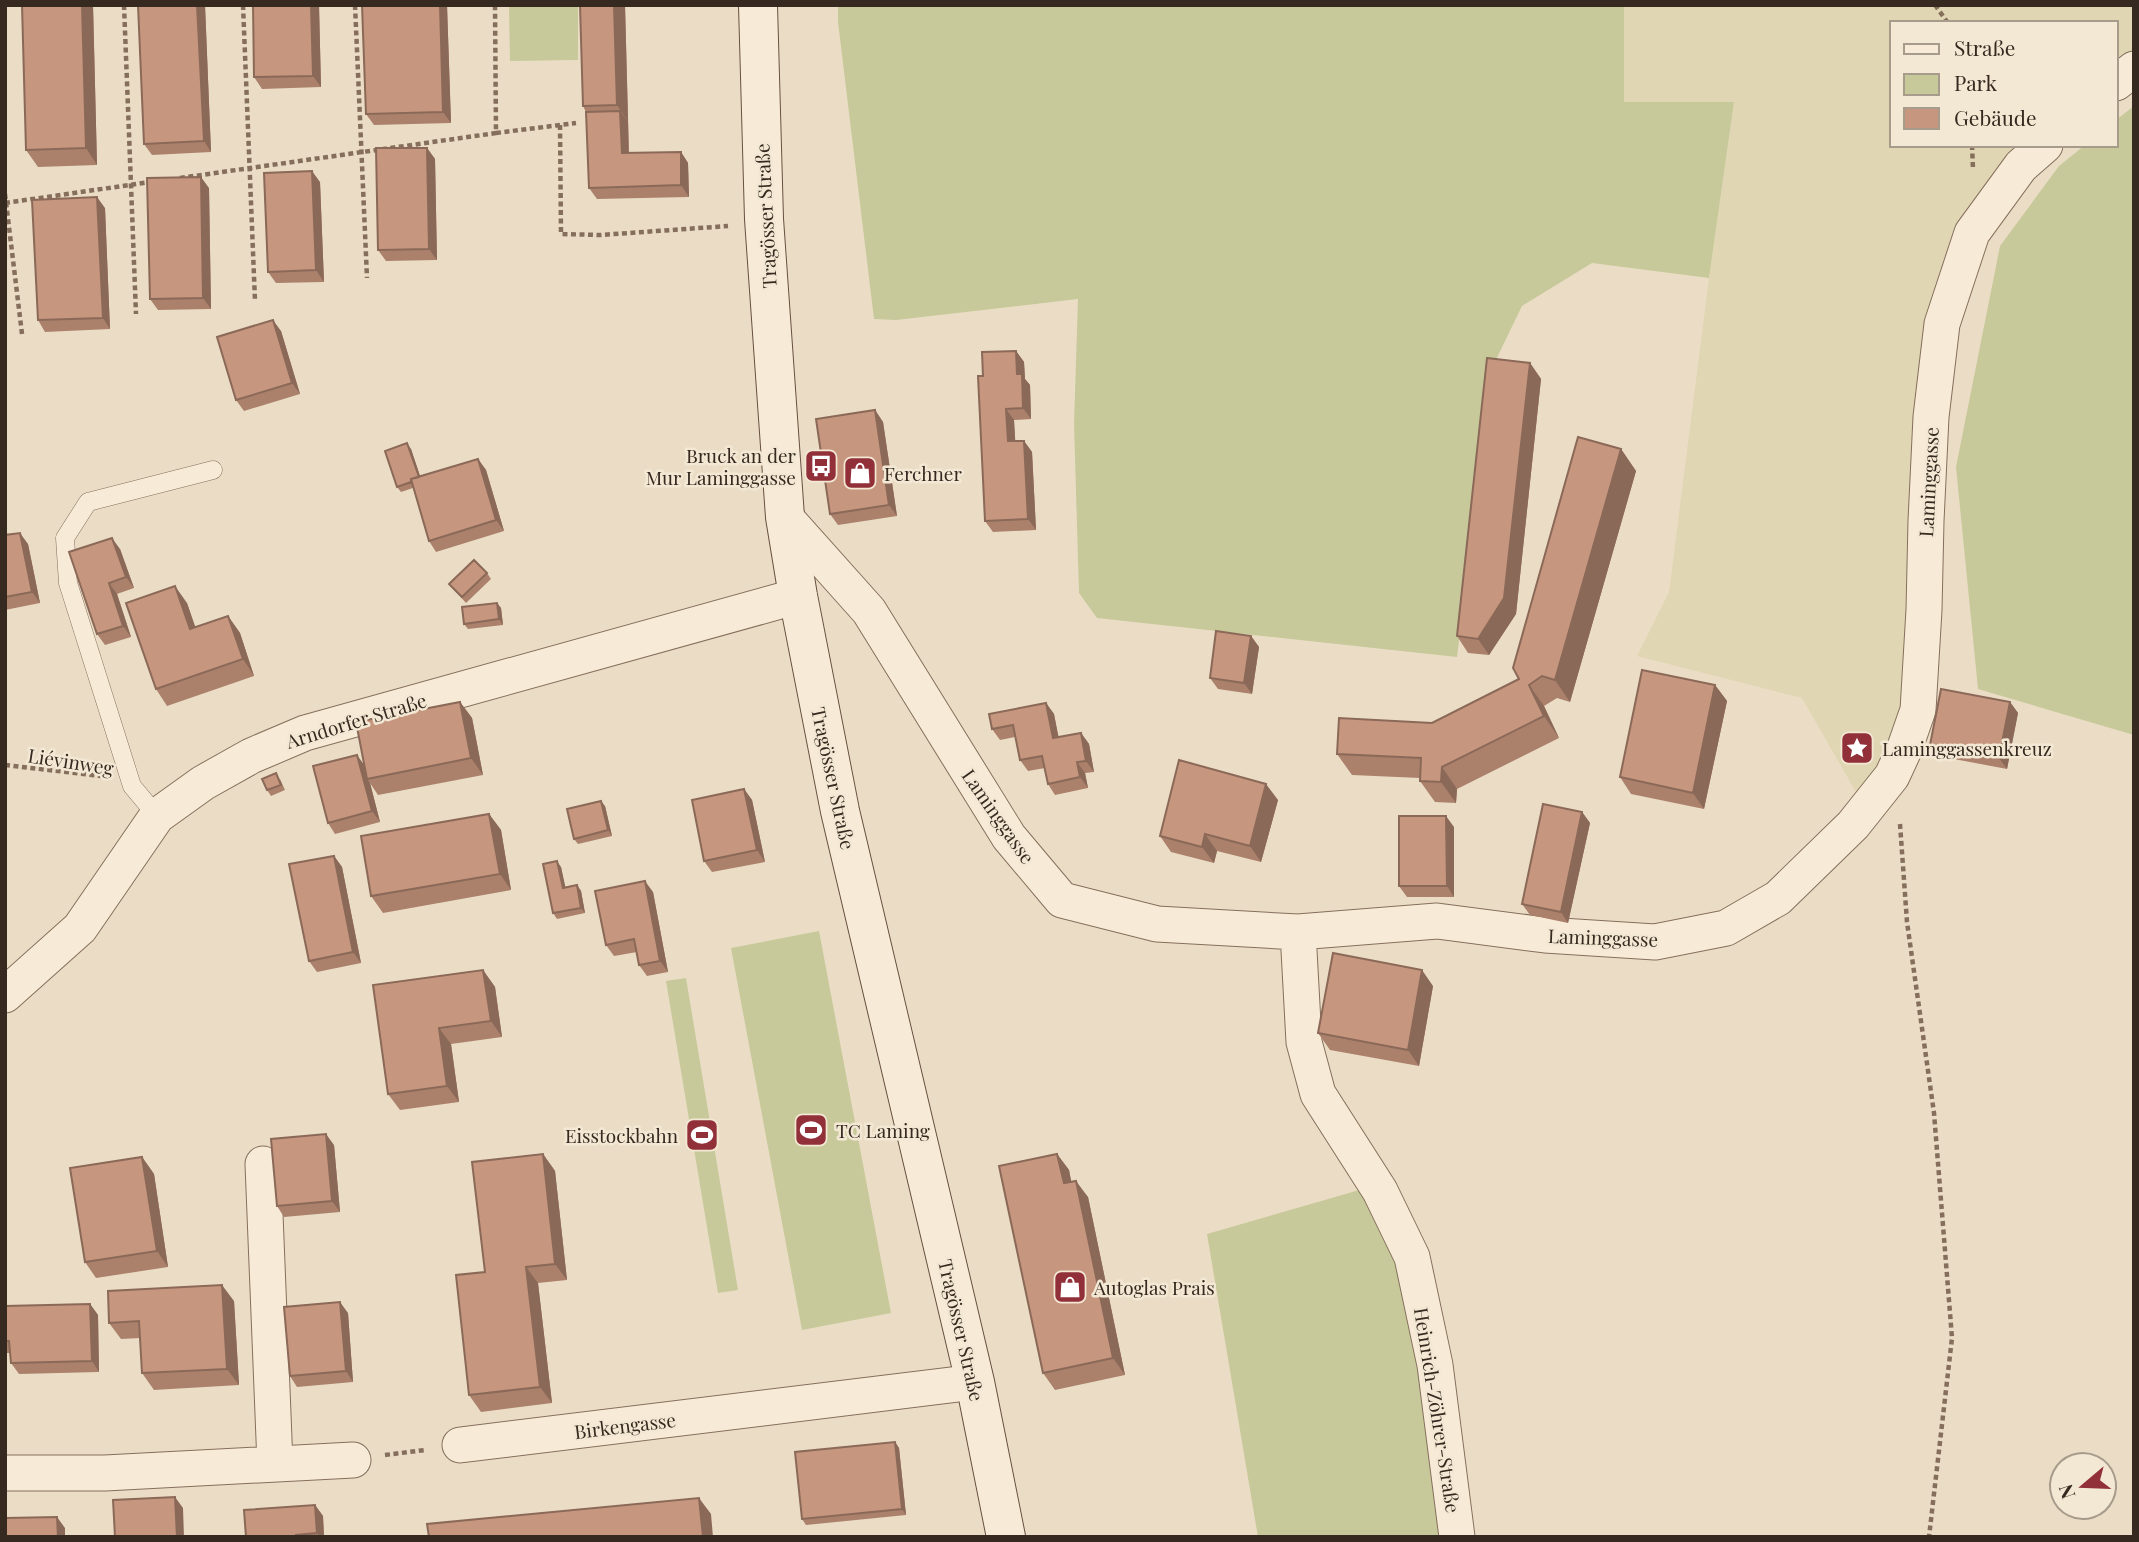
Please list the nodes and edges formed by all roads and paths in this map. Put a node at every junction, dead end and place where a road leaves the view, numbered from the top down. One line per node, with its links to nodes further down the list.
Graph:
1 (124, 5): 18 (path)
2 (243, 5): 15 (path)
3 (355, 5): 14 (path)
4 (495, 5): 12 (path)
5 (758, 5): 21 (main road, Tragösser Straße)
6 (1935, 5): 7 (path)
7 (1947, 21)
8 (2134, 69): 9 (street)
9 (2118, 81)
10 (576, 123): 11 (path)
11 (560, 125): 12 (path); 21 (path)
12 (496, 133): 14 (path)
13 (2043, 147): 30 (street, Laminggasse)
14 (360, 152): 15 (path); 22 (path)
15 (250, 168): 16 (path); 23 (path)
16 (171, 179)
17 (158, 181): 18 (path)
18 (132, 185): 20 (path); 24 (path)
19 (5, 194): 20 (path)
20 (6, 203): 25 (path)
21 (764, 224): 27 (main road, Tragösser Straße)
22 (367, 278)
23 (254, 301)
24 (136, 314)
25 (22, 334)
26 (213, 470): 31 (lane)
27 (785, 517): 28 (main road, Tragösser Straße); 33 (street, Laminggasse)
28 (798, 596): 32 (street, Arndorfer Straße); 36 (main road, Tragösser Straße)
29 (5, 765): 31 (path, Liévinweg)
30 (1892, 776): 33 (street, Laminggasse); 43 (path)
31 (132, 786): 32 (lane)
32 (156, 816): 34 (street, Arndorfer Straße)
33 (1298, 932): 42 (street, Heinrich-Zöhrer-Straße)
34 (5, 995)
35 (262, 1164): 39 (street)
36 (975, 1381): 37 (street, Birkengasse); 41 (main road, Tragösser Straße)
37 (460, 1445): 38 (path)
38 (354, 1460): 39 (street)
39 (275, 1464): 40 (street)
40 (5, 1474)
41 (1006, 1537)
42 (1457, 1537)
43 (1928, 1537)

